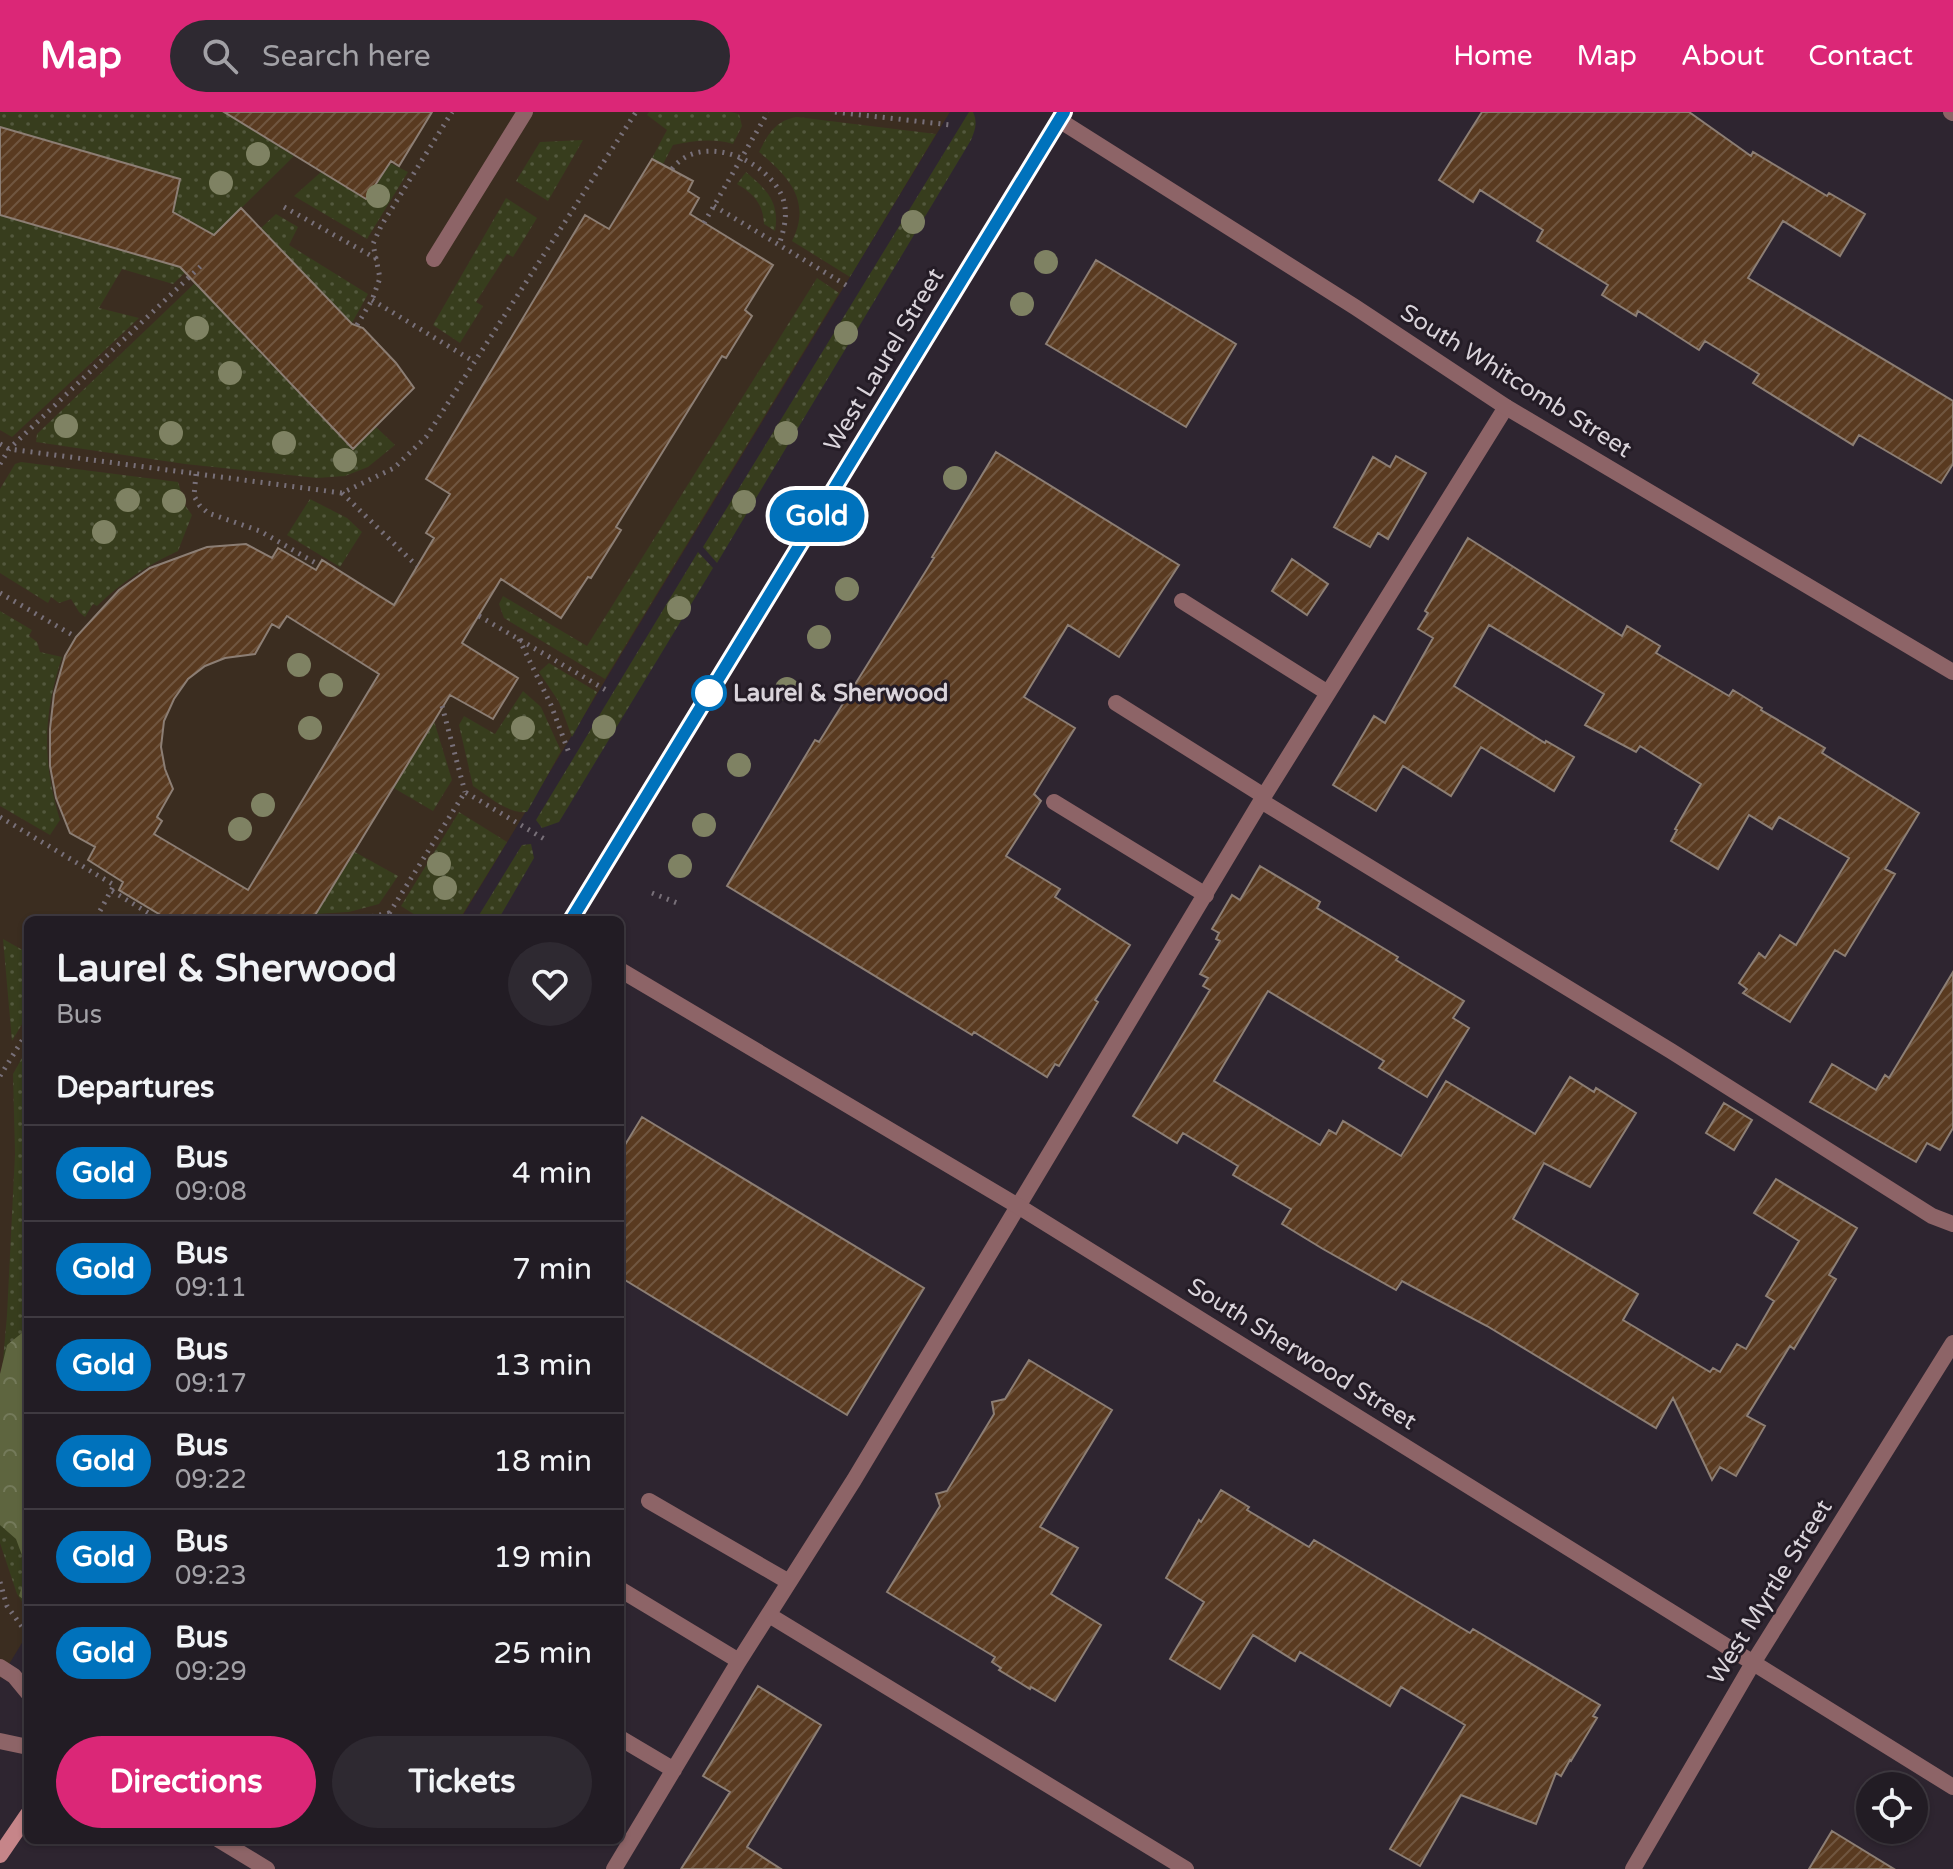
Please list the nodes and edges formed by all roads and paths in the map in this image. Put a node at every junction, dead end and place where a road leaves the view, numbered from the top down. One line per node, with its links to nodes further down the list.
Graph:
1 (452, 112): 15 (path)
2 (525, 112): 14 (street)
3 (636, 112): 20 (path)
4 (768, 112): 8 (path)
5 (835, 112): 7 (path)
6 (1056, 115): 21 (street, South Whitcomb Street); 55 (main road, West Laurel Street)
7 (951, 125)
8 (741, 158): 9 (path); 10 (path); 13 (path)
9 (672, 169)
10 (714, 206): 12 (path); 13 (path)
11 (284, 207): 15 (path)
12 (704, 223)
13 (779, 245): 17 (path)
14 (434, 259)
15 (378, 260): 18 (path)
16 (204, 263): 23 (path)
17 (851, 288)
18 (372, 300): 19 (path); 20 (path)
19 (357, 325)
20 (473, 361): 26 (path)
21 (1506, 407): 34 (street, South Whitcomb Street); 36 (street)
22 (0, 444): 23 (path)
23 (9, 449): 24 (path); 25 (path)
24 (0, 464)
25 (196, 474): 26 (path); 27 (path)
26 (342, 493): 28 (path)
27 (319, 565)
28 (417, 566)
29 (0, 593): 32 (path)
30 (1182, 601): 36 (street)
31 (479, 616): 33 (path)
32 (76, 637)
33 (518, 638): 35 (path); 39 (path)
34 (1953, 672)
35 (606, 690)
36 (1328, 693): 41 (street)
37 (1116, 703): 41 (street)
38 (442, 706): 40 (path)
39 (569, 753)
40 (465, 792): 44 (path); 49 (path)
41 (1263, 798): 47 (street); 60 (street)
42 (1054, 802): 47 (street)
43 (0, 817): 45 (path)
44 (546, 840)
45 (112, 891): 50 (path); 51 (path)
46 (652, 893): 48 (path)
47 (1206, 895): 59 (street)
48 (677, 903)
49 (389, 913): 52 (path); 53 (path); 54 (path)
50 (97, 916)
51 (153, 916)
52 (375, 916)
53 (387, 916)
54 (394, 916)
55 (573, 916)
56 (624, 972): 59 (street, South Sherwood Street)
57 (24, 1037): 58 (path)
58 (0, 1076)
59 (1018, 1206): 64 (street); 69 (street, South Sherwood Street)
60 (1953, 1224)
61 (1953, 1343): 69 (street, West Myrtle Street)
62 (649, 1501): 64 (street)
63 (0, 1582): 67 (path)
64 (789, 1582): 66 (street)
65 (624, 1591): 68 (street)
66 (769, 1615): 68 (street); 82 (street)
67 (24, 1629)
68 (739, 1661): 75 (street)
69 (1753, 1663): 76 (street, South Sherwood Street); 83 (street, West Myrtle Street)
70 (0, 1667): 71 (street)
71 (24, 1688)
72 (624, 1740): 75 (street)
73 (0, 1741): 74 (street)
74 (24, 1746)
75 (674, 1770): 81 (street)
76 (1953, 1787)
77 (24, 1820): 79 (main road)
78 (226, 1844): 80 (street)
79 (0, 1855)
80 (267, 1869)
81 (614, 1869)
82 (1186, 1869)
83 (1633, 1869)

